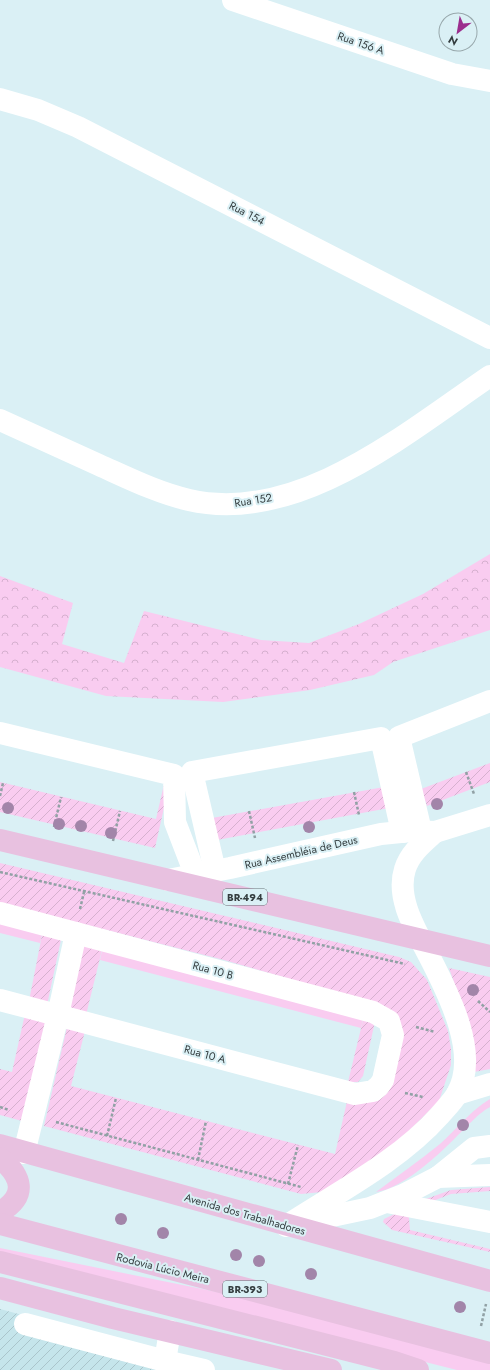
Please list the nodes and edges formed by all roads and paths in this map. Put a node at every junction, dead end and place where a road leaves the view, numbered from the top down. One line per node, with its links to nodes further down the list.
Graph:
1 (233, 0): 2 (street, Rua 156 A)
2 (490, 80)
3 (0, 99): 4 (street, Rua 154)
4 (490, 338)
5 (490, 376): 6 (street, Rua 152)
6 (0, 420)
7 (490, 701): 19 (street)
8 (0, 733): 24 (street)
9 (466, 772): 14 (path)
10 (3, 783): 12 (path)
11 (354, 792): 17 (path)
12 (0, 796)
13 (61, 797): 18 (path)
14 (483, 808): 19 (street, Rua Assembléia de Deus)
15 (120, 811): 22 (path)
16 (249, 811): 21 (path)
17 (360, 817)
18 (53, 832)
19 (419, 832): 24 (street, Rua Assembléia de Deus); 24 (street); 28 (street, Rua Assembléia de Deus)
20 (0, 840): 25 (main road, BR-494)
21 (256, 842)
22 (112, 846)
23 (0, 872): 30 (path)
24 (205, 873): 25 (street, Rua Assembléia de Deus)
25 (168, 880): 28 (main road, BR-494)
26 (0, 913): 27 (street, Rua 10 B)
27 (76, 933): 32 (street); 34 (street, Rua 10 B)
28 (420, 938): 29 (main road, BR-494); 30 (street, Rua Assembléia de Deus)
29 (490, 956)
30 (436, 971): 35 (street, Rua Assembléia de Deus)
31 (0, 1000): 32 (street, Rua 10 A)
32 (58, 1015): 34 (street, Rua 10 A); 39 (street)
33 (490, 1084): 35 (street)
34 (379, 1086): 37 (path)
35 (457, 1094): 56 (street)
36 (116, 1098): 41 (path)
37 (428, 1099)
38 (0, 1107): 39 (path)
39 (34, 1116): 41 (path); 45 (street)
40 (206, 1121): 47 (path)
41 (108, 1136): 47 (path)
42 (485, 1144): 49 (street)
43 (0, 1145): 45 (main road, Avenida dos Trabalhadores)
44 (298, 1145): 50 (path)
45 (24, 1153): 56 (main road, Avenida dos Trabalhadores)
46 (0, 1158): 53 (main road)
47 (198, 1160): 50 (path)
48 (490, 1175): 49 (street)
49 (438, 1177): 52 (street)
50 (288, 1184): 51 (path)
51 (306, 1187)
52 (387, 1202): 54 (street); 56 (street)
53 (0, 1212)
54 (490, 1222)
55 (0, 1224): 63 (main road, Rodovia Lúcio Meira / BR-393)
56 (286, 1226): 59 (main road, Avenida dos Trabalhadores)
57 (0, 1262): 67 (main road)
58 (0, 1288): 61 (main road)
59 (488, 1292): 62 (path)
60 (25, 1324): 64 (street)
61 (170, 1331): 64 (street); 66 (main road)
62 (480, 1331)
63 (490, 1353)
64 (165, 1361): 65 (street)
65 (204, 1370)
66 (332, 1370)
67 (418, 1370)

